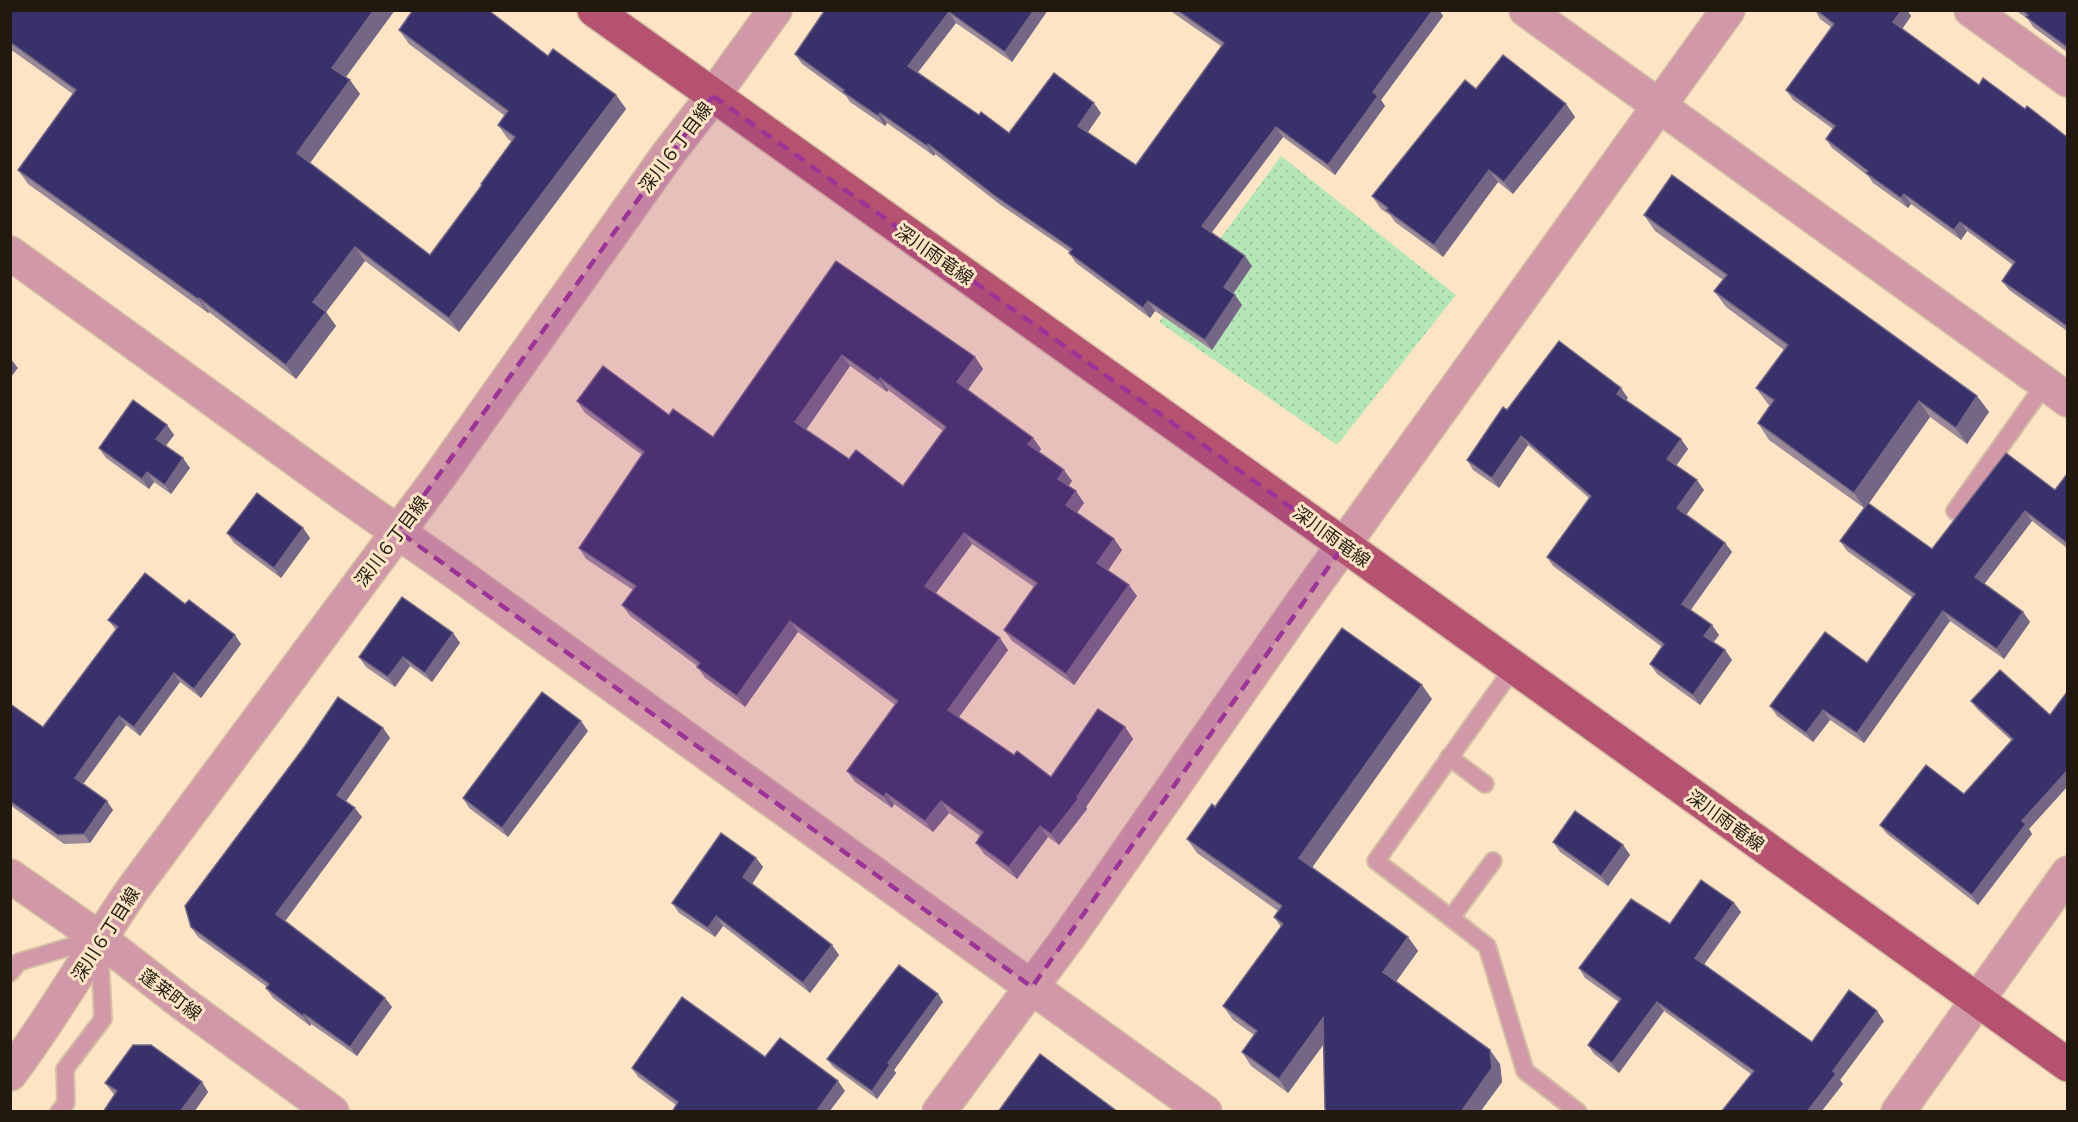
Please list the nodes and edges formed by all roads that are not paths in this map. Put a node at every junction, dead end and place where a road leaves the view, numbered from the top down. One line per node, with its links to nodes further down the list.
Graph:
1 (594, 10): 7 (main road, 深川雨竜線)
2 (775, 10): 7 (street, 深川６丁目線)
3 (1526, 10): 8 (street)
4 (1728, 10): 8 (street)
5 (1971, 10): 6 (street)
6 (2067, 81)
7 (713, 96): 12 (street, 深川６丁目線); 13 (main road, 深川雨竜線)
8 (1660, 105): 10 (street); 13 (street)
9 (10, 253): 12 (street)
10 (2056, 392): 11 (lane)
11 (1955, 511)
12 (398, 531): 21 (street, 深川６丁目線); 23 (street)
13 (1344, 544): 14 (main road, 深川雨竜線); 23 (street)
14 (1514, 667): 15 (lane); 24 (main road, 深川雨竜線)
15 (1449, 757): 16 (lane); 20 (lane)
16 (1485, 784)
17 (1493, 861): 20 (lane)
18 (2067, 873): 24 (street)
19 (10, 876): 21 (street, 蓬莱町線)
20 (1451, 918): 31 (lane)
21 (99, 938): 22 (lane); 26 (street, 深川６丁目線); 27 (lane); 28 (street, 蓬莱町線)
22 (10, 973)
23 (1032, 987): 29 (street); 30 (street)
24 (1977, 1000): 25 (main road, 深川雨竜線); 32 (street)
25 (2067, 1065)
26 (10, 1074)
27 (59, 1112)
28 (332, 1112)
29 (939, 1112)
30 (1205, 1112)
31 (1578, 1112)
32 (1898, 1112)

